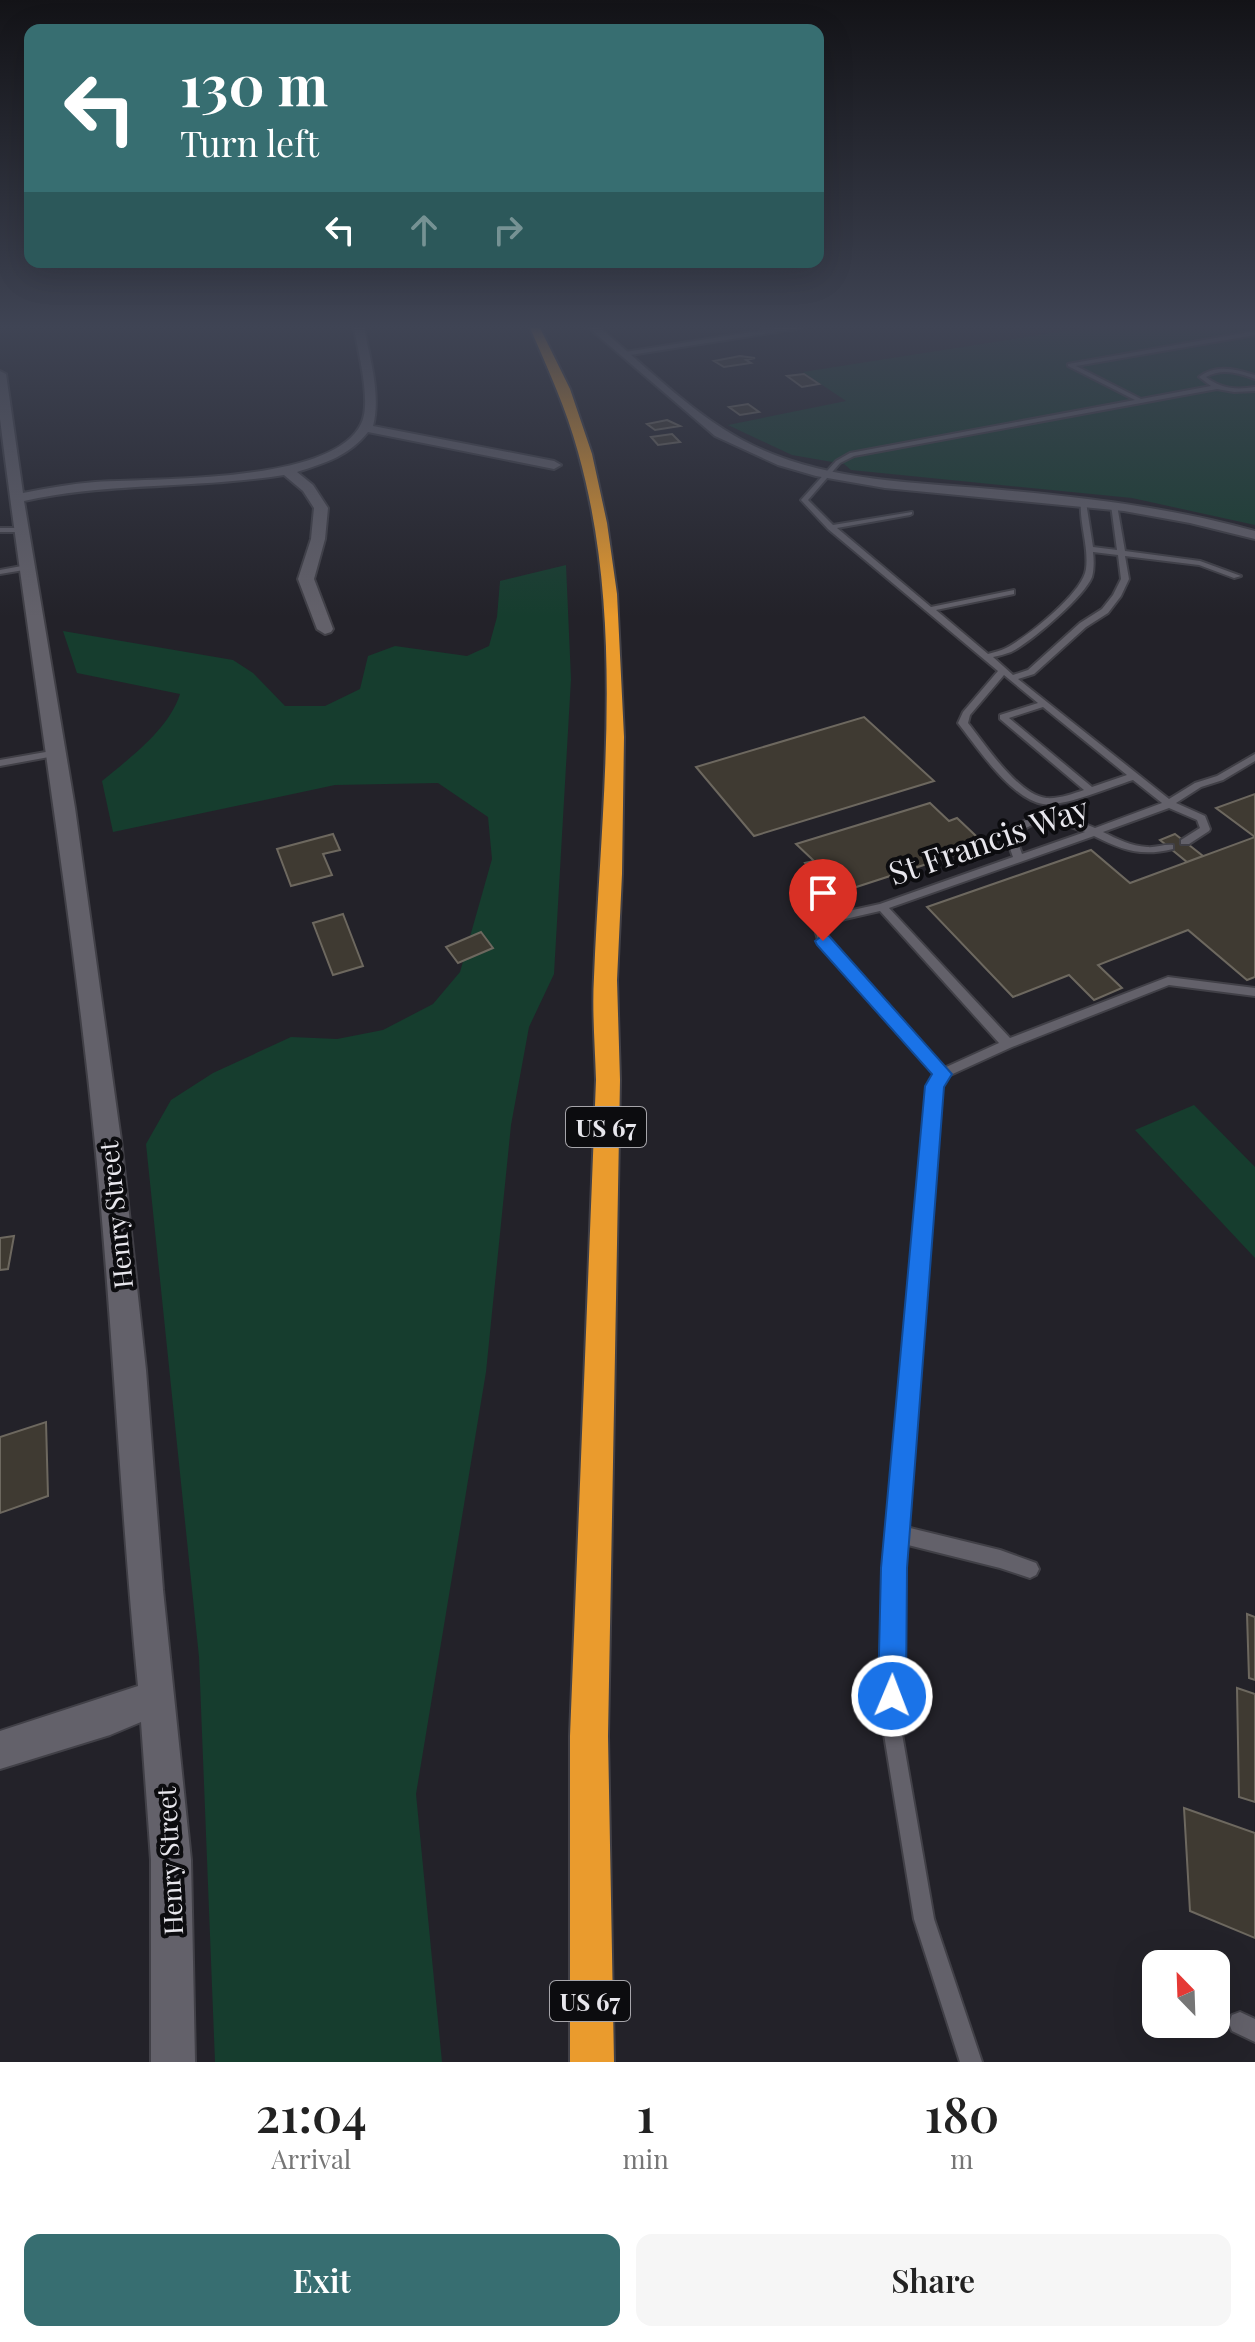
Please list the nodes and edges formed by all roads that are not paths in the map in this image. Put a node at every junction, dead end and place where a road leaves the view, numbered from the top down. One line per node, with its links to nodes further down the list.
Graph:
1 (4, 424): 10 (street, Henry Street)
2 (366, 424): 6 (street)
3 (577, 424): 49 (highway, US 67)
4 (712, 424): 9 (street)
5 (1014, 424): 9 (lane)
6 (365, 428): 7 (street); 8 (street)
7 (554, 465)
8 (288, 471): 10 (street); 23 (street)
9 (826, 475): 11 (street); 14 (lane)
10 (17, 498): 15 (street, Henry Street)
11 (1083, 502): 12 (street); 17 (lane)
12 (1114, 505): 16 (street); 18 (lane)
13 (910, 513): 14 (lane)
14 (831, 527): 22 (lane)
15 (10, 530): 19 (street, Henry Street)
16 (1255, 535)
17 (1089, 549): 18 (lane); 24 (lane)
18 (1123, 553): 20 (lane); 26 (lane)
19 (14, 569): 28 (street, Henry Street)
20 (1237, 576)
21 (1011, 592): 22 (lane)
22 (931, 609): 24 (lane)
23 (325, 629)
24 (986, 657): 25 (lane)
25 (1003, 671): 26 (lane); 33 (lane)
26 (1012, 678): 27 (lane)
27 (1044, 704): 31 (lane); 32 (lane)
28 (57, 753): 30 (lane); 46 (street, Henry Street)
29 (1255, 757): 34 (lane, St Francis Way)
30 (0, 763)
31 (1134, 776): 32 (lane); 34 (lane)
32 (1091, 791): 33 (lane)
33 (1051, 801): 35 (lane)
34 (1169, 804): 36 (lane, St Francis Way); 37 (lane)
35 (1052, 816): 36 (lane); 39 (lane)
36 (1094, 832): 38 (lane); 39 (lane, St Francis Way)
37 (1185, 842)
38 (1169, 847)
39 (1019, 858): 40 (lane, St Francis Way)
40 (882, 907): 42 (lane, St Francis Way); 43 (lane)
41 (1255, 992): 42 (lane)
42 (1008, 1044): 43 (lane)
43 (942, 1074): 44 (lane)
44 (898, 1534): 45 (lane); 50 (lane)
45 (1030, 1569)
46 (158, 1696): 47 (street); 48 (street, Henry Street)
47 (0, 1750)
48 (173, 2062)
49 (592, 2062)
50 (971, 2062)

